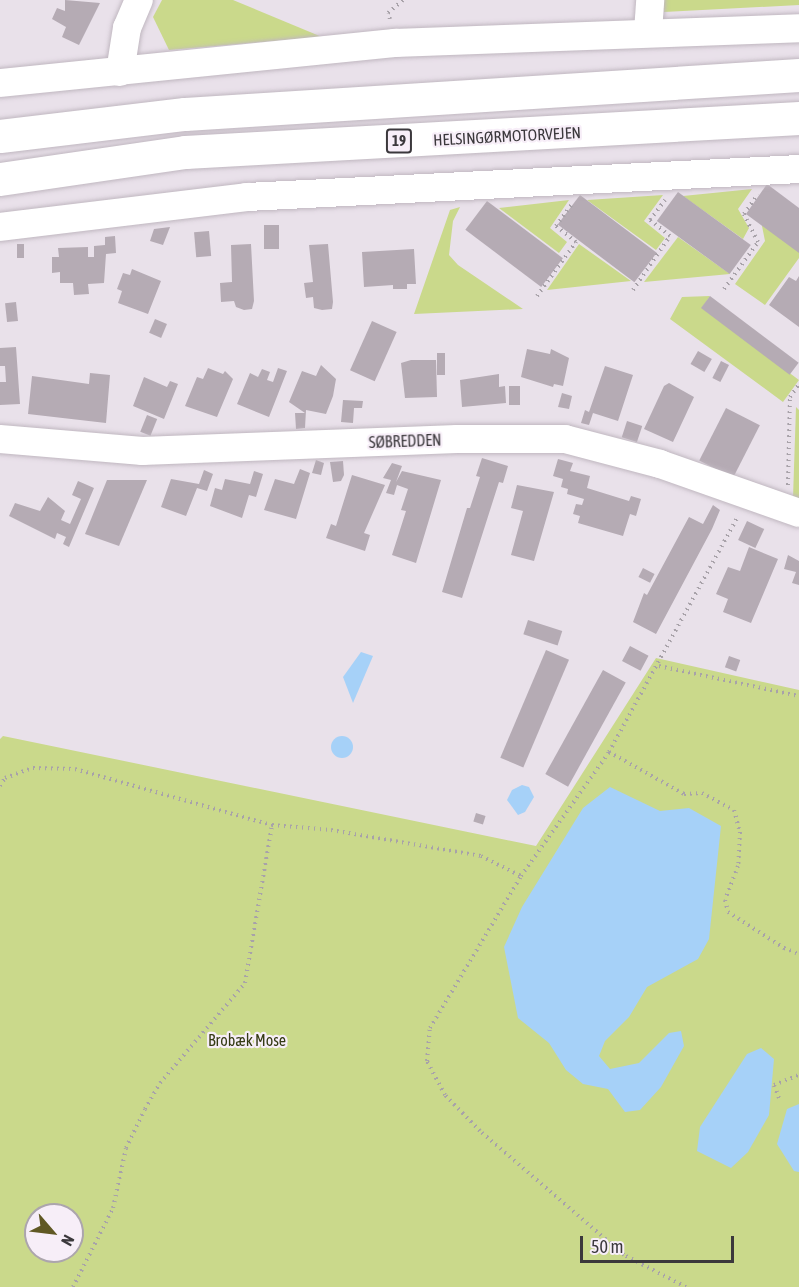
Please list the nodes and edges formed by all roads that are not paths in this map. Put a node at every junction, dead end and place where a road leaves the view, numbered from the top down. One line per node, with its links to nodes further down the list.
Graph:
1 (139, 0): 5 (street)
2 (650, 0): 4 (street)
3 (799, 28): 4 (street)
4 (648, 32): 5 (street)
5 (120, 72): 7 (street)
6 (799, 75): 9 (highway)
7 (0, 83)
8 (799, 118): 11 (highway, HELSINGØRMOTORVEJEN / 19)
9 (0, 136)
10 (799, 169): 12 (street)
11 (0, 179)
12 (0, 226)
13 (0, 439): 14 (street, SØBREDDEN)
14 (792, 511)

